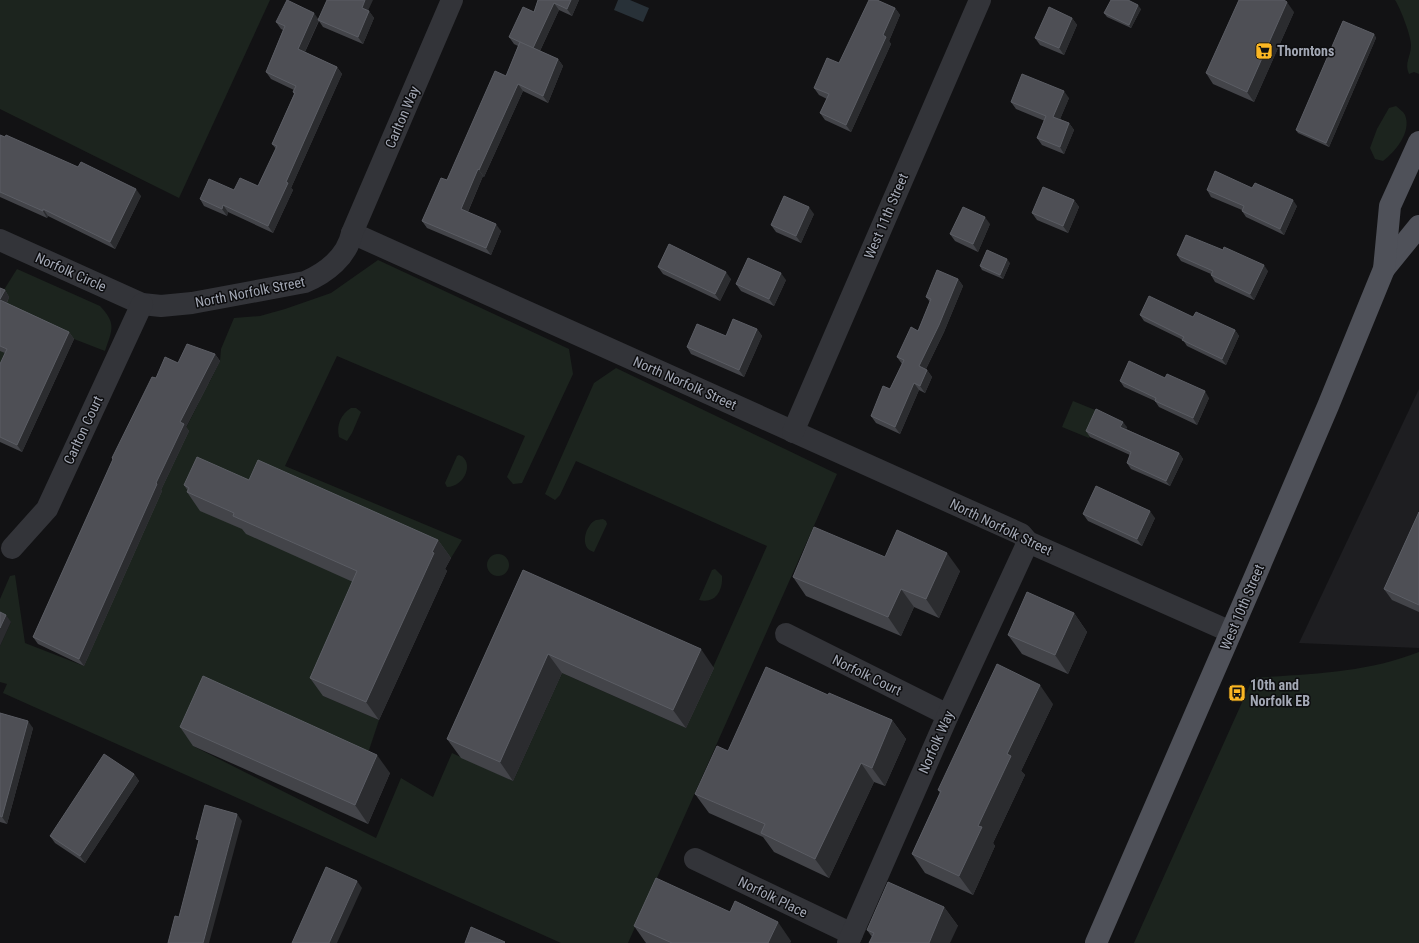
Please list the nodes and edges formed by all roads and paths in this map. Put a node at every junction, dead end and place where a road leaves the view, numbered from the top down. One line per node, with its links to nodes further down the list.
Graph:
1 (452, 0): 5 (street, Carlton Way)
2 (980, 0): 9 (street, West 11th Street)
3 (1419, 142): 7 (main road, West 10th Street)
4 (1419, 226): 7 (main road, West 10th Street)
5 (352, 233): 8 (street, North Norfolk Street); 9 (street, North Norfolk Street)
6 (0, 240): 8 (street, Norfolk Circle)
7 (1384, 269): 12 (main road, West 10th Street)
8 (142, 304): 11 (street, Carlton Court)
9 (793, 432): 10 (street, North Norfolk Street)
10 (1028, 542): 12 (street, North Norfolk Street); 14 (street, Norfolk Way)
11 (12, 548)
12 (1231, 632): 17 (main road, West 10th Street)
13 (786, 634): 14 (street, Norfolk Court)
14 (948, 715): 16 (street, Norfolk Way)
15 (694, 859): 16 (street, Norfolk Place)
16 (850, 939)
17 (1096, 943)

